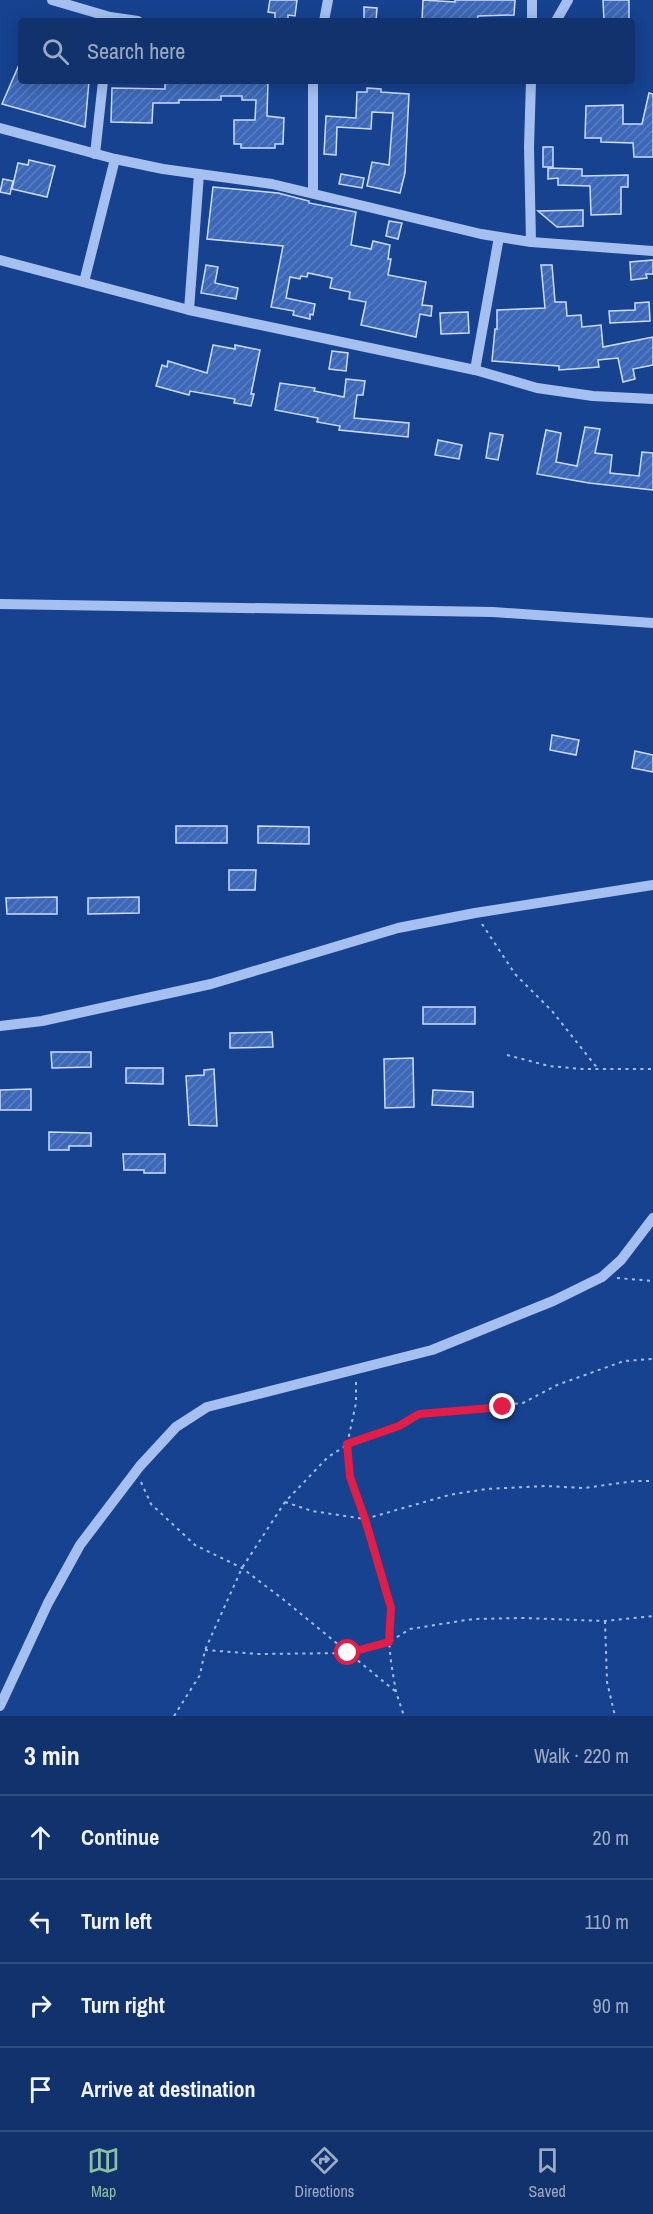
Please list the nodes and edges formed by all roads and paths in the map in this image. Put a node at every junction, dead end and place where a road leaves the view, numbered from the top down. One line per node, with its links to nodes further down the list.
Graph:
1 (52, 0): 5 (street)
2 (327, 0): 6 (street)
3 (532, 0): 7 (street)
4 (568, 0): 8 (street)
5 (106, 18)
6 (324, 18)
7 (532, 18)
8 (558, 18)
9 (103, 84): 13 (street)
10 (313, 84): 16 (street)
11 (531, 84): 18 (street)
12 (0, 128): 13 (street)
13 (95, 154): 14 (street)
14 (115, 159): 15 (street); 21 (street)
15 (199, 174): 16 (street); 22 (street)
16 (313, 193): 17 (street)
17 (500, 237): 18 (street); 23 (street)
18 (531, 242): 19 (street)
19 (653, 250)
20 (0, 260): 21 (street)
21 (84, 282): 22 (street)
22 (189, 310): 23 (street)
23 (475, 370): 24 (street)
24 (653, 399)
25 (0, 604): 26 (street)
26 (653, 623)
27 (653, 885): 28 (street)
28 (475, 913): 29 (street); 31 (path)
29 (0, 1026)
30 (507, 1055): 31 (path)
31 (598, 1069): 32 (path)
32 (653, 1069)
33 (653, 1218): 34 (street)
34 (602, 1277): 35 (path); 37 (street)
35 (653, 1281)
36 (653, 1359): 38 (path)
37 (357, 1370): 38 (path); 39 (street)
38 (347, 1444): 41 (path); 42 (path)
39 (136, 1471): 43 (path); 50 (street)
40 (653, 1481): 42 (path)
41 (285, 1502): 42 (path); 43 (path)
42 (365, 1519): 46 (path)
43 (242, 1569): 47 (path); 48 (path)
44 (653, 1616): 45 (path)
45 (605, 1621): 46 (path); 53 (path)
46 (389, 1642): 48 (path); 49 (path)
47 (205, 1650): 48 (path); 51 (path)
48 (348, 1653): 49 (path)
49 (396, 1692): 52 (path)
50 (0, 1706)
51 (174, 1716)
52 (404, 1716)
53 (615, 1716)

